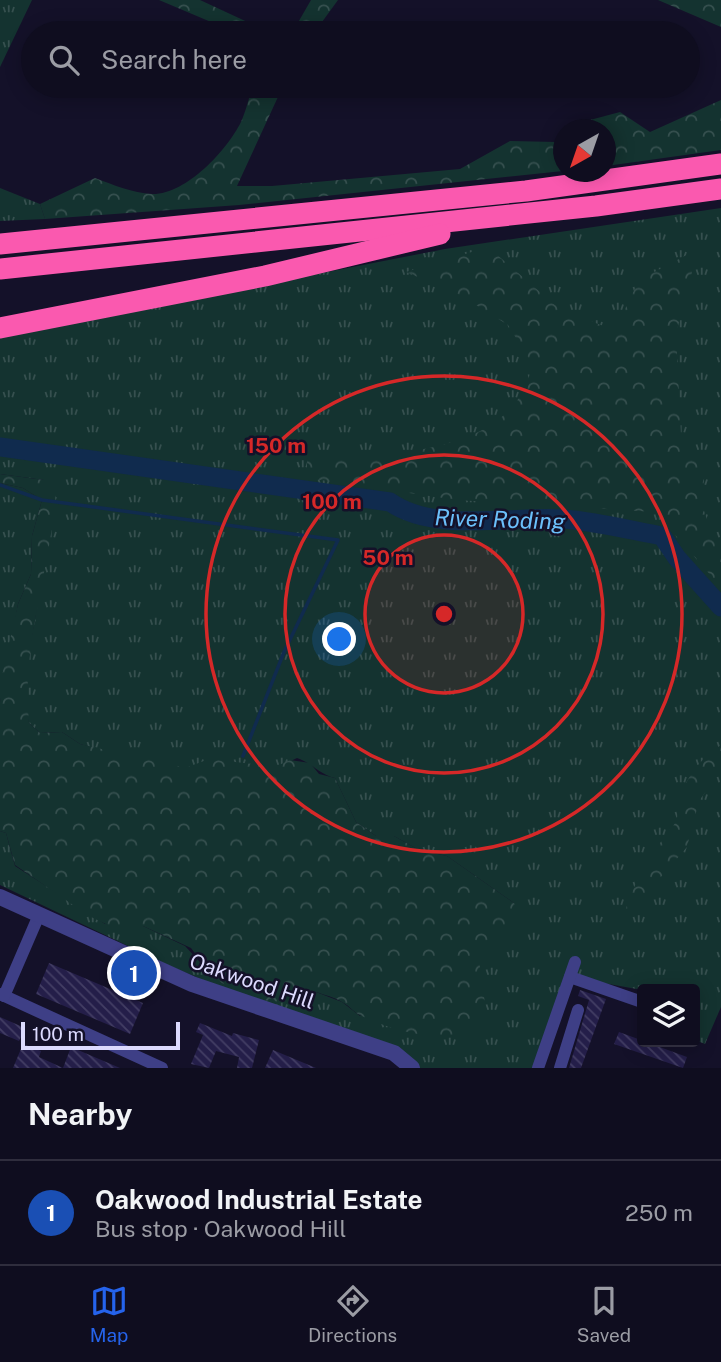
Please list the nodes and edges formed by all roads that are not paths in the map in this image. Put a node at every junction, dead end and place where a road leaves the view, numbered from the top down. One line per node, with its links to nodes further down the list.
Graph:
1 (721, 164): 5 (highway)
2 (721, 189): 3 (highway)
3 (524, 214): 7 (highway); 8 (highway)
4 (0, 232): 5 (highway)
5 (108, 233): 6 (highway)
6 (0, 244)
7 (0, 269)
8 (0, 328)
9 (0, 897): 10 (street, Oakwood Hill)
10 (39, 915): 13 (street); 17 (street, Oakwood Hill)
11 (575, 962): 12 (street)
12 (570, 977): 14 (street); 18 (street)
13 (2, 995): 16 (street)
14 (637, 1000)
15 (578, 1010): 19 (street)
16 (162, 1068)
17 (412, 1068)
18 (539, 1068)
19 (560, 1068)

